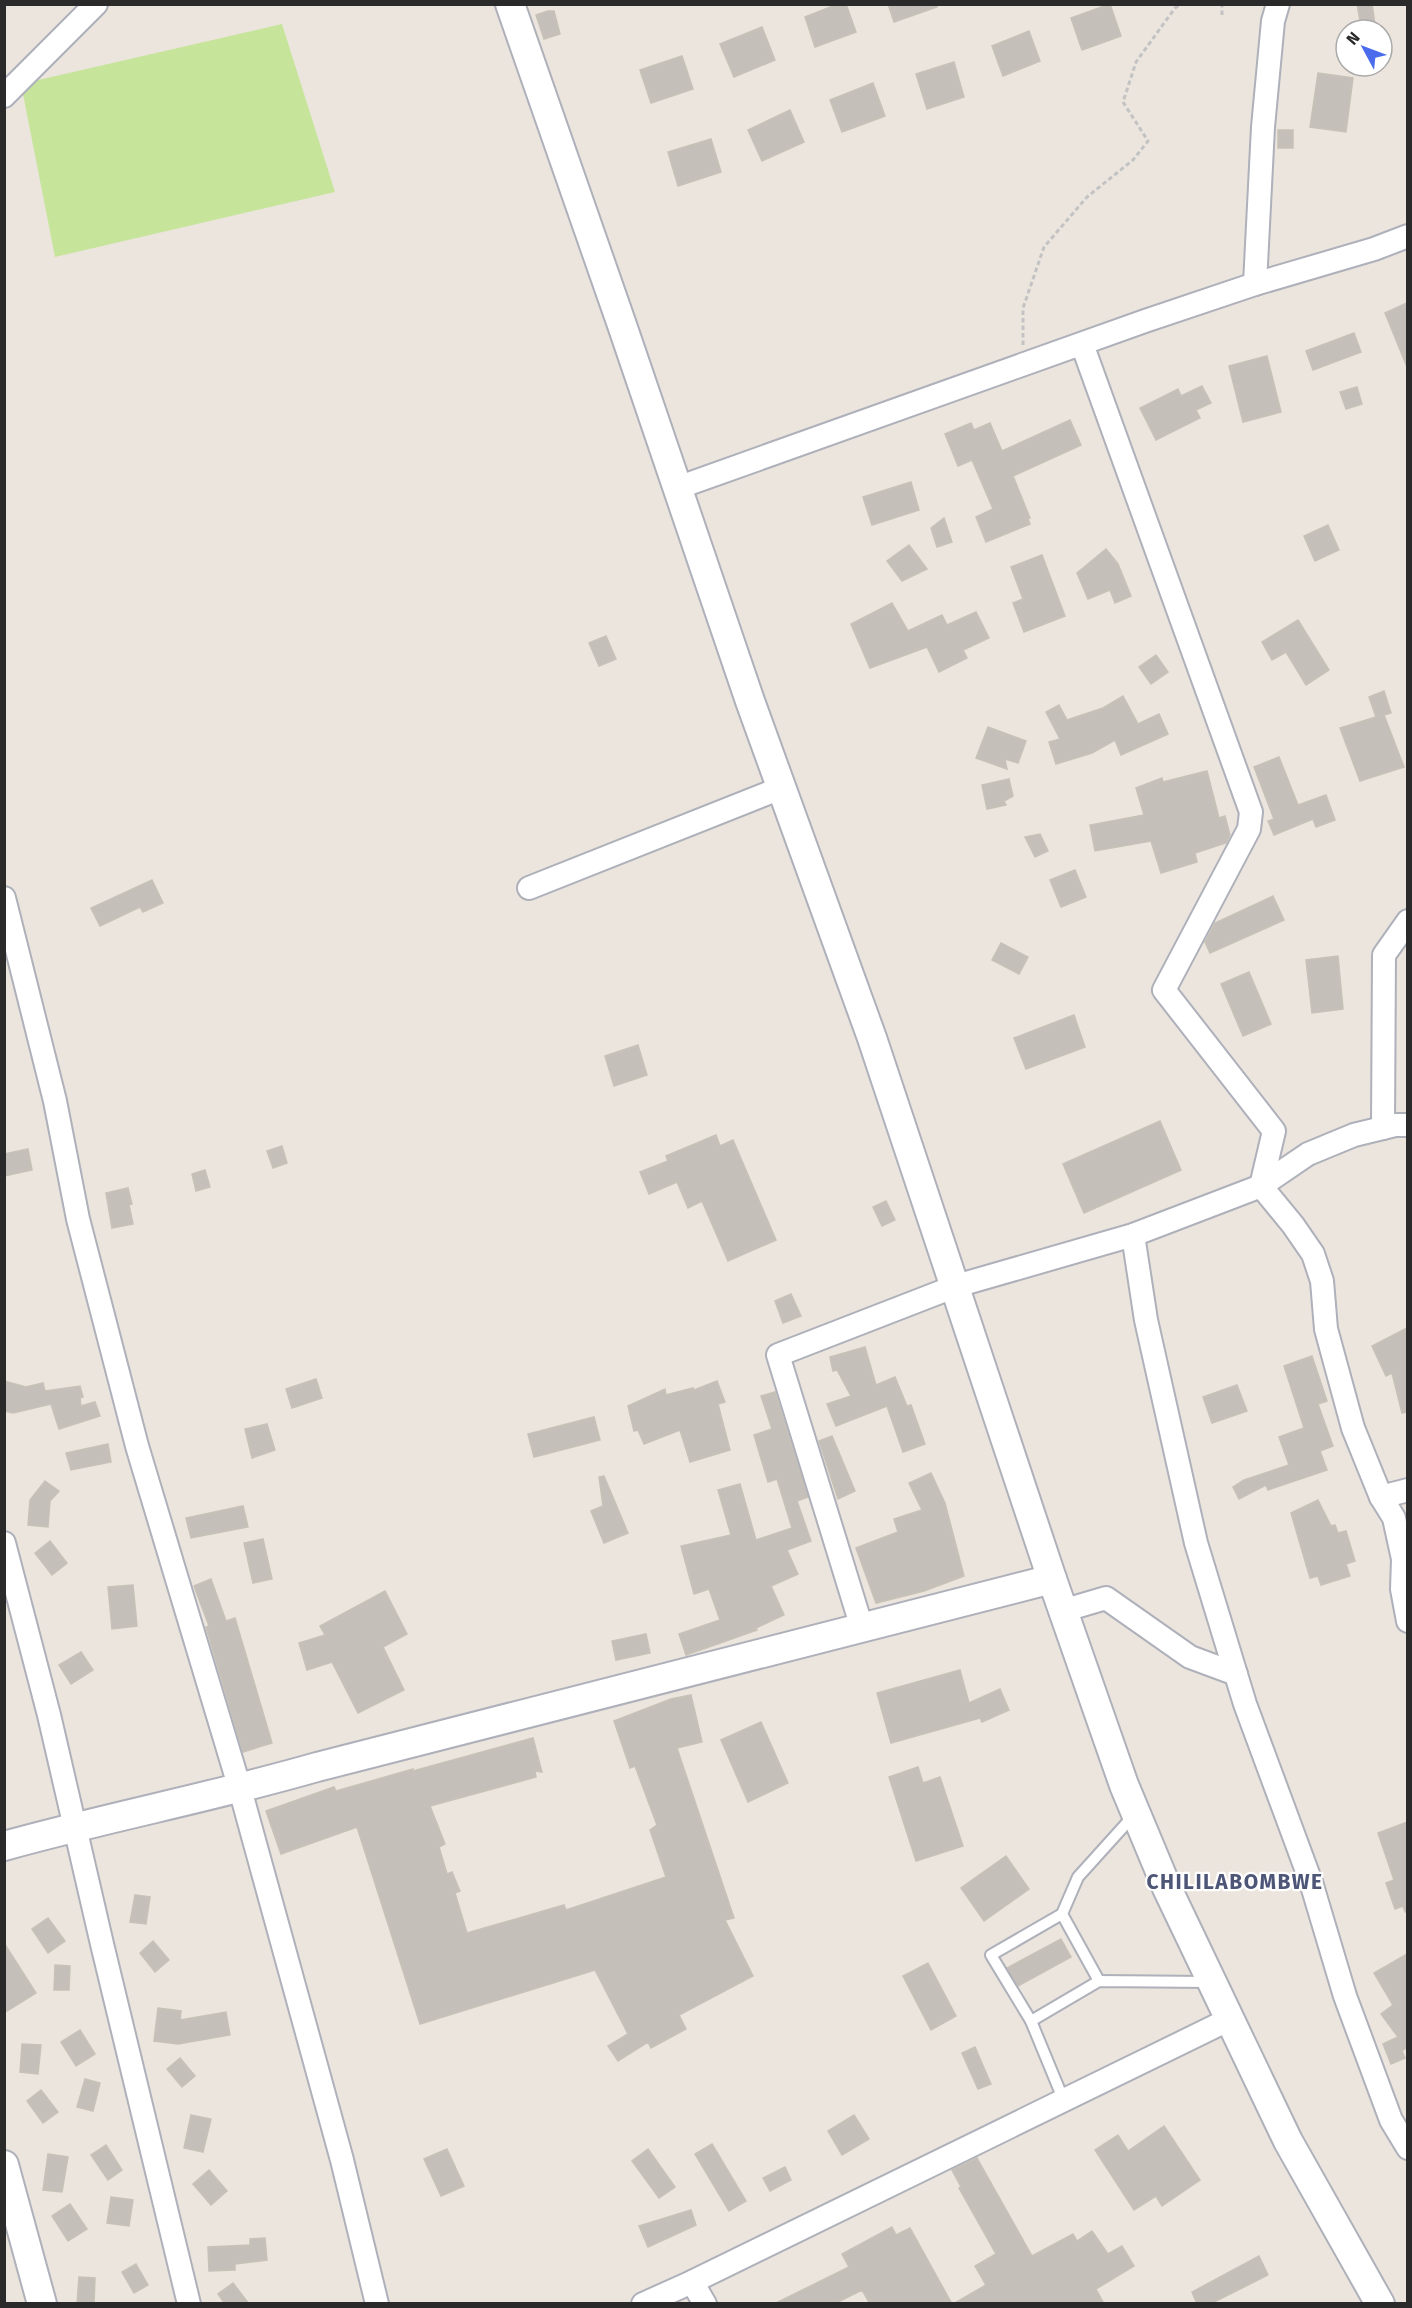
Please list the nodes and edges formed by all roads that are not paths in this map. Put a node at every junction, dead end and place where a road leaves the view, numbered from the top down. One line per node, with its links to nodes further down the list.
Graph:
1 (96, 4): 4 (street)
2 (510, 4): 8 (street)
3 (1278, 4): 6 (street)
4 (4, 96)
5 (1407, 236): 6 (street)
6 (1255, 284): 7 (street)
7 (1082, 344): 8 (street); 15 (street)
8 (677, 488): 9 (street)
9 (781, 788): 10 (street); 17 (street)
10 (529, 888)
11 (4, 898): 26 (street)
12 (1407, 921): 14 (street)
13 (1407, 1125): 14 (street)
14 (1383, 1128): 15 (street)
15 (1260, 1186): 16 (street); 19 (street)
16 (1134, 1235): 17 (street); 25 (street)
17 (956, 1286): 21 (street); 24 (street)
18 (1407, 1490): 19 (street)
19 (1381, 1497): 23 (street)
20 (4, 1543): 28 (street)
21 (1052, 1579): 22 (street); 24 (street)
22 (1062, 1611): 25 (street); 27 (street)
23 (1407, 1620)
24 (862, 1629): 26 (street)
25 (1236, 1674): 36 (street)
26 (240, 1789): 28 (street); 41 (street)
27 (1136, 1813): 30 (lane); 32 (street)
28 (76, 1826): 29 (street); 40 (street)
29 (4, 1846)
30 (1062, 1914): 31 (lane); 34 (lane)
31 (1099, 1981): 32 (lane); 34 (lane)
32 (1212, 1982): 33 (street)
33 (1230, 2019): 35 (street); 44 (street)
34 (1031, 2021): 35 (lane)
35 (1064, 2101): 38 (street)
36 (1407, 2148)
37 (4, 2165): 39 (street)
38 (692, 2283): 42 (street); 43 (street)
39 (35, 2299)
40 (189, 2304)
41 (377, 2304)
42 (644, 2304)
43 (705, 2304)
44 (1380, 2304)

